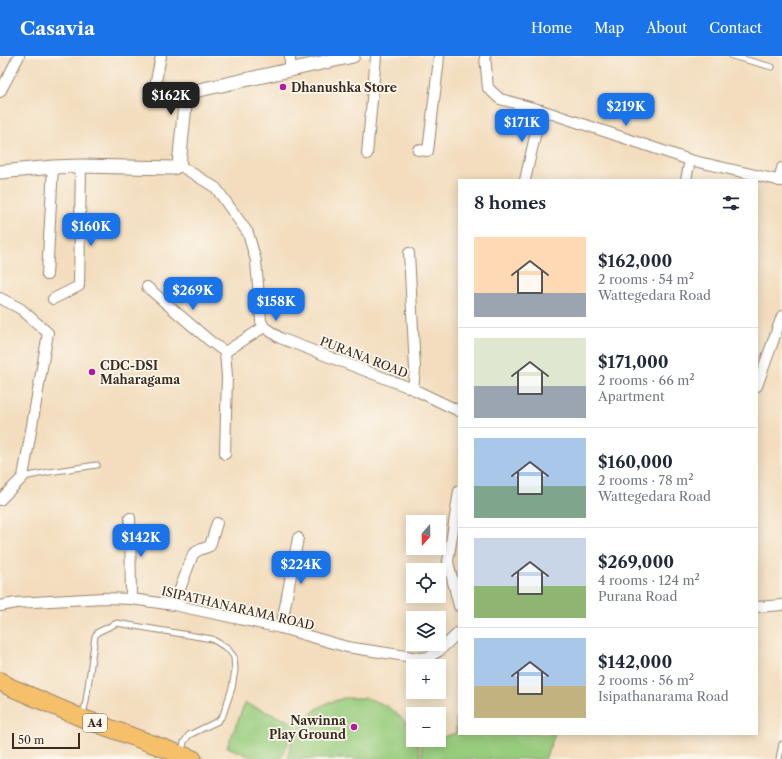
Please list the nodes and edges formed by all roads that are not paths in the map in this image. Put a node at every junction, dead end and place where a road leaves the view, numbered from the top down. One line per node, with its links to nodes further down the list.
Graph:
1 (18, 56): 11 (street)
2 (161, 56): 12 (street)
3 (290, 56): 10 (street)
4 (353, 56): 10 (street)
5 (376, 56): 15 (street)
6 (439, 56): 14 (street)
7 (485, 56): 13 (street)
8 (732, 56): 9 (lane)
9 (772, 66)
10 (290, 70): 12 (street)
11 (0, 92)
12 (190, 92): 17 (street)
13 (541, 110): 16 (street); 22 (street)
14 (418, 150)
15 (367, 154)
16 (690, 160): 23 (street); 24 (street)
17 (179, 165): 18 (street); 31 (street)
18 (81, 166): 19 (street); 29 (street)
19 (53, 167): 21 (street); 26 (street)
20 (782, 168): 24 (street)
21 (0, 172)
22 (525, 179)
23 (686, 179)
24 (781, 181)
25 (410, 253): 34 (street)
26 (47, 275)
27 (148, 287): 32 (street)
28 (0, 298): 38 (street)
29 (53, 299)
30 (782, 316): 33 (street)
31 (264, 327): 32 (street); 34 (street, PURANA ROAD)
32 (225, 352): 36 (street)
33 (758, 383)
34 (413, 389): 35 (street, PURANA ROAD)
35 (458, 411)
36 (225, 454)
37 (97, 465): 38 (lane)
38 (23, 477): 40 (street)
39 (458, 497): 45 (street)
40 (0, 500)
41 (130, 518): 44 (street)
42 (217, 523): 46 (street)
43 (298, 538): 50 (street)
44 (131, 599): 46 (street, ISIPATHANARAMA ROAD); 48 (street, ISIPATHANARAMA ROAD)
45 (458, 602)
46 (174, 605): 50 (street, ISIPATHANARAMA ROAD)
47 (782, 605): 49 (street)
48 (0, 606)
49 (758, 607)
50 (281, 628): 51 (street, ISIPATHANARAMA ROAD)
51 (458, 633)
52 (0, 681): 53 (highway, A4)
53 (82, 718): 55 (highway, A4); 55 (lane)
54 (782, 744): 56 (lane)
55 (187, 757)
56 (779, 759)

